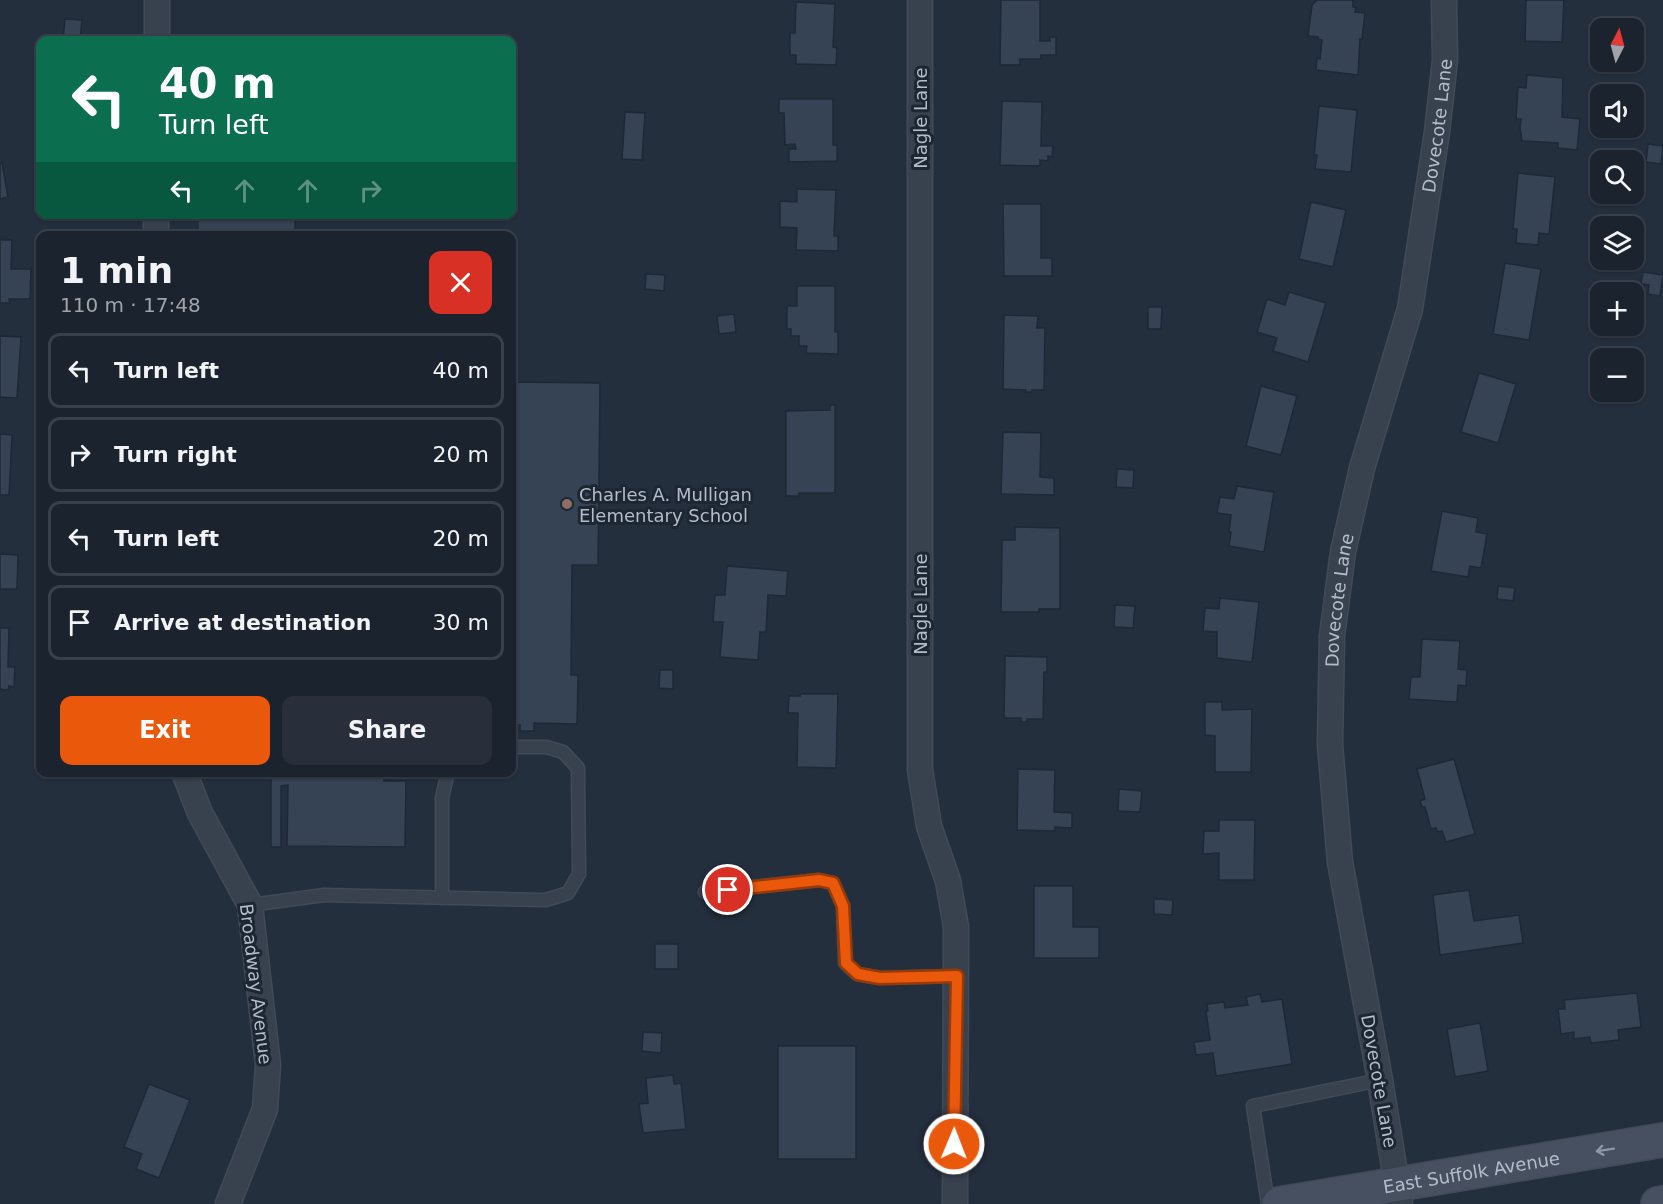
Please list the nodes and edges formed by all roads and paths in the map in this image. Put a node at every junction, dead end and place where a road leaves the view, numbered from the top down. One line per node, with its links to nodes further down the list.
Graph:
1 (157, 0): 4 (street)
2 (920, 0): 11 (street, Nagle Lane)
3 (1444, 0): 12 (street, Dovecote Lane)
4 (157, 36)
5 (516, 747): 9 (lane)
6 (186, 777): 10 (street, Broadway Avenue)
7 (447, 777): 9 (lane)
8 (705, 892): 11 (lane)
9 (442, 898): 10 (lane)
10 (250, 904): 16 (street, Broadway Avenue)
11 (957, 976): 17 (street, Nagle Lane)
12 (1380, 1080): 14 (street, Dovecote Lane); 18 (lane)
13 (1663, 1140): 14 (main road, East Suffolk Avenue, one-way to 14)
14 (1398, 1194): 19 (main road, East Suffolk Avenue)
15 (1663, 1203): 20 (main road)
16 (228, 1204)
17 (955, 1204)
18 (1268, 1204)
19 (1279, 1204)
20 (1658, 1204)

